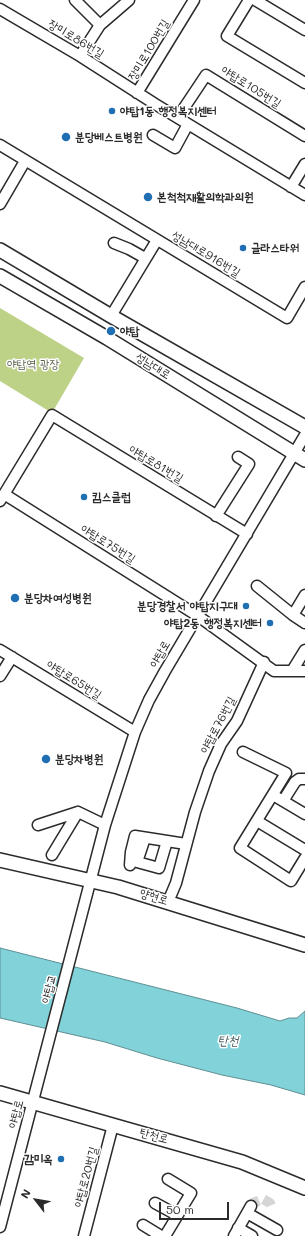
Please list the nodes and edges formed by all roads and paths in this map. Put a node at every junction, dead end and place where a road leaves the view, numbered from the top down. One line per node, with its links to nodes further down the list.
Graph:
1 (75, 0): 7 (street)
2 (129, 0): 7 (street)
3 (194, 0): 11 (street, 장미로100번길)
4 (249, 0): 10 (street)
5 (255, 0): 8 (street)
6 (0, 9): 9 (street, 장미로86번길)
7 (100, 25): 9 (street)
8 (305, 30)
9 (80, 56): 11 (street, 장미로86번길)
10 (305, 83)
11 (137, 93): 12 (street)
12 (178, 118): 13 (street); 15 (street, 야탑로105번길)
13 (188, 124): 14 (street); 19 (street)
14 (153, 135)
15 (305, 136)
16 (0, 146): 17 (street)
17 (25, 161): 21 (street); 22 (street)
18 (305, 164): 19 (street)
19 (291, 187): 20 (street)
20 (305, 195)
21 (0, 204)
22 (157, 240): 25 (street, 성남대로916번길); 27 (street, 성남대로916번길)
23 (114, 243): 25 (street)
24 (0, 250): 28 (main road, 성남대로)
25 (145, 258): 28 (street, 성남대로916번길)
26 (0, 276): 31 (main road, 성남대로)
27 (305, 287)
28 (111, 316): 29 (main road, 성남대로)
29 (305, 427)
30 (305, 435): 31 (street, 야탑로)
31 (300, 456): 35 (street, 야탑로)
32 (238, 457): 34 (street)
33 (2, 497): 34 (street, 야탑로81번길); 39 (street, 야탑로75번길)
34 (216, 516): 35 (street, 야탑로81번길)
35 (247, 534): 39 (street, 야탑로)
36 (257, 586): 38 (street)
37 (305, 595): 38 (street)
38 (293, 615): 40 (street)
39 (198, 616): 44 (street); 48 (street, 야탑로)
40 (305, 623)
41 (0, 650): 43 (street, 야탑로65번길)
42 (305, 650): 45 (street)
43 (12, 657): 47 (street); 48 (street, 야탑로65번길)
44 (264, 662): 45 (street); 60 (street, 야탑로76번길)
45 (292, 671): 46 (street)
46 (305, 671)
47 (0, 676)
48 (135, 732): 57 (street, 야탑로)
49 (243, 752): 51 (street)
50 (305, 779): 52 (street)
51 (272, 795): 52 (street); 55 (street)
52 (283, 801): 54 (street)
53 (78, 812): 56 (street); 57 (street); 62 (street)
54 (305, 814)
55 (257, 821): 61 (street); 63 (street)
56 (38, 825)
57 (105, 825): 66 (street, 야탑로)
58 (145, 838): 59 (street); 59 (street); 65 (street)
59 (167, 841): 60 (street)
60 (186, 844): 67 (street, 야탑로76번길)
61 (305, 850)
62 (52, 855)
63 (305, 858)
64 (0, 860): 66 (main road, 양현로)
65 (130, 865)
66 (90, 881): 67 (main road, 양현로); 68 (street, 야탑로)
67 (168, 902): 69 (main road, 양현로)
68 (84, 906): 70 (street, 야탑교)
69 (305, 945)
70 (38, 1078): 72 (street, 야탑로)
71 (0, 1092): 72 (main road, 탄천로)
72 (33, 1101): 73 (main road, 탄천로); 79 (street, 야탑로)
73 (113, 1126): 75 (main road, 탄천로); 82 (street, 야탑로20번길)
74 (168, 1179): 77 (street)
75 (305, 1188)
76 (155, 1203): 77 (street)
77 (177, 1216): 84 (street)
78 (143, 1225): 83 (street)
79 (0, 1227)
80 (277, 1230): 81 (street)
81 (236, 1232): 85 (street)
82 (84, 1236)
83 (161, 1236)
84 (165, 1236)
85 (252, 1236)

